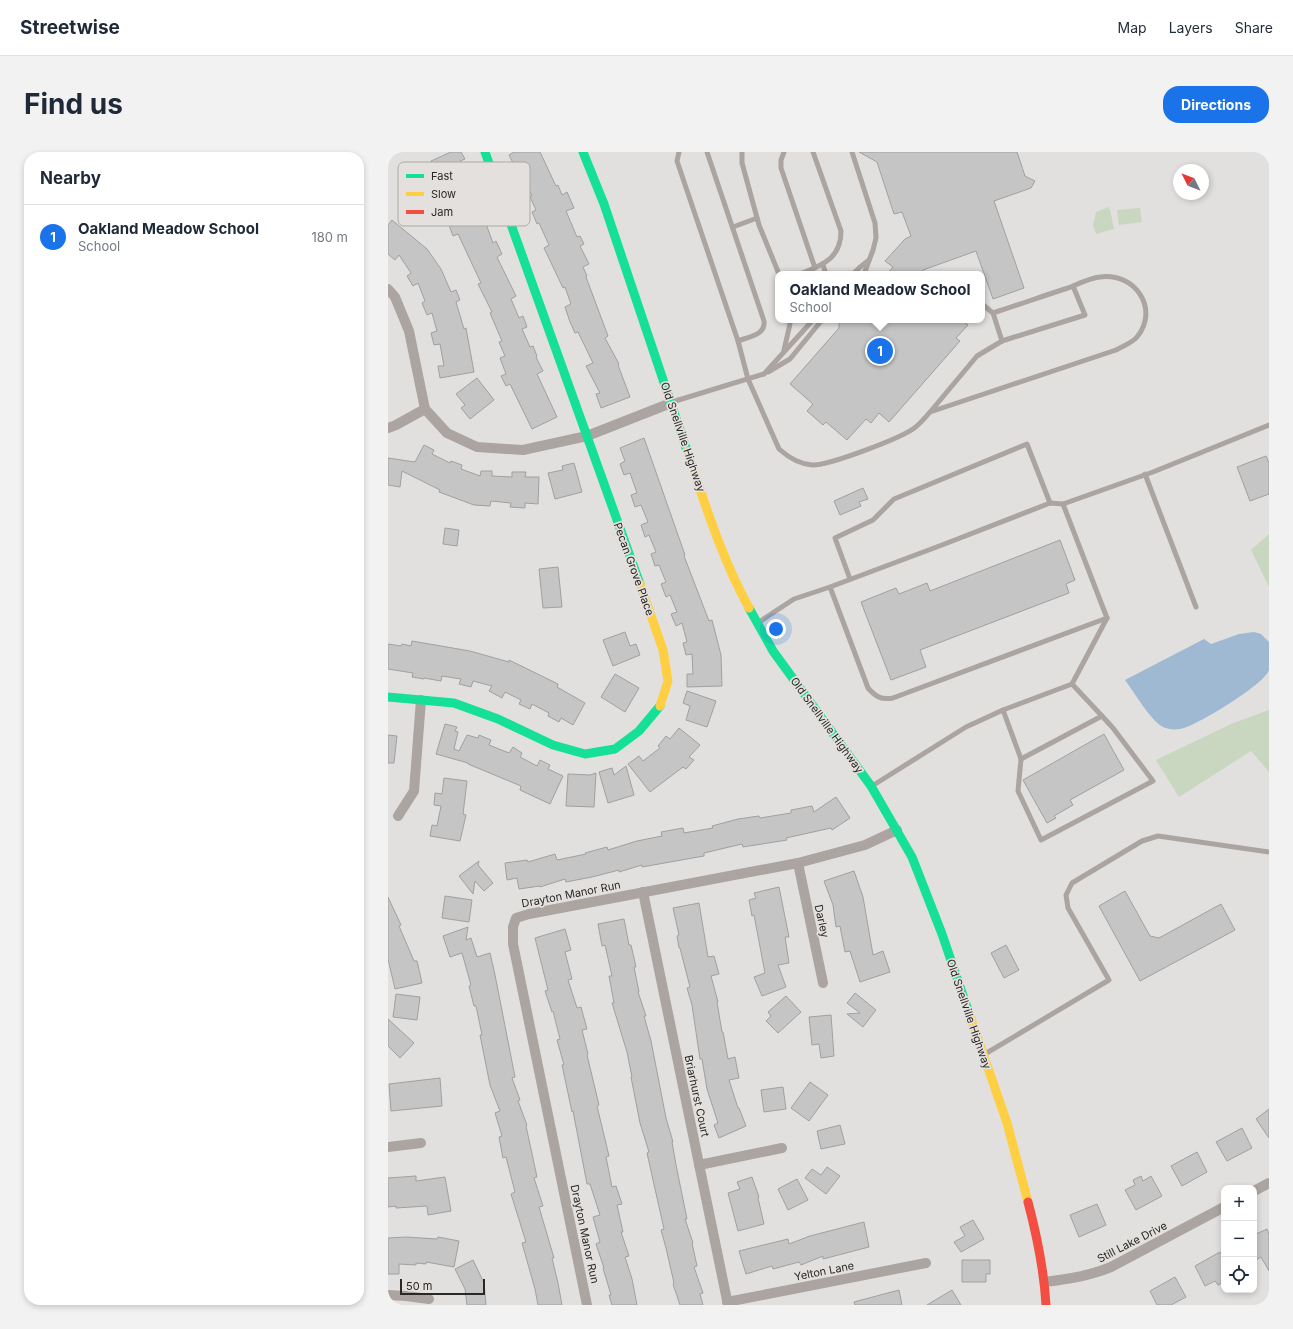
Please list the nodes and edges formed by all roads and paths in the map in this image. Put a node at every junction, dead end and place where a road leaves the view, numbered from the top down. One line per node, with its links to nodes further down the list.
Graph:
1 (485, 152): 10 (street, Pecan Grove Place)
2 (595, 152): 9 (street)
3 (679, 152): 29 (lane)
4 (707, 152): 13 (lane)
5 (742, 152): 11 (lane)
6 (784, 152): 16 (lane)
7 (813, 152): 15 (lane)
8 (852, 152): 14 (lane)
9 (584, 154): 34 (street, Old Snellville Highway)
10 (489, 162)
11 (757, 218): 13 (lane); 17 (lane)
12 (512, 226): 39 (street, Pecan Grove Place)
13 (733, 227): 29 (lane)
14 (869, 260): 20 (lane); 21 (lane)
15 (822, 265): 16 (lane); 19 (lane)
16 (815, 268): 18 (lane)
17 (778, 271)
18 (808, 271)
19 (825, 271)
20 (856, 271)
21 (865, 271)
22 (1073, 286): 25 (lane); 30 (lane); 36 (lane)
23 (388, 289): 35 (street)
24 (985, 306): 25 (lane)
25 (993, 313): 30 (lane)
26 (790, 323): 31 (lane)
27 (809, 323): 31 (lane)
28 (819, 323): 32 (lane)
29 (738, 341): 33 (lane)
30 (1002, 341): 36 (lane)
31 (784, 351): 32 (lane)
32 (764, 374): 33 (lane)
33 (748, 379): 34 (lane); 36 (lane)
34 (671, 403): 39 (street); 47 (street, Old Snellville Highway)
35 (425, 409): 38 (street); 39 (street)
36 (930, 412)
37 (1269, 425): 40 (lane)
38 (388, 428)
39 (587, 436): 50 (street, Pecan Grove Place)
40 (1145, 474): 42 (lane); 45 (lane)
41 (1050, 503): 42 (lane); 43 (lane); 43 (lane)
42 (1063, 504): 46 (lane)
43 (850, 579): 44 (lane)
44 (830, 587): 46 (lane); 47 (lane)
45 (1196, 607)
46 (1107, 618): 48 (lane)
47 (757, 624): 54 (street, Old Snellville Highway)
48 (1072, 684): 51 (lane); 52 (lane)
49 (388, 697): 50 (street, Pecan Grove Place)
50 (421, 700): 55 (street)
51 (1003, 710): 53 (lane); 54 (lane)
52 (1102, 716): 53 (lane); 53 (lane)
53 (1021, 759)
54 (871, 786): 56 (street, Old Snellville Highway)
55 (398, 816)
56 (897, 830): 58 (street, Drayton Manor Run); 61 (street, Old Snellville Highway)
57 (1269, 852): 61 (lane)
58 (798, 863): 59 (street, Drayton Manor Run); 60 (street, Darley)
59 (644, 892): 65 (street, Briarhurst Court); 74 (street, Drayton Manor Run)
60 (823, 983)
61 (983, 1054): 70 (street, Old Snellville Highway)
62 (421, 1143): 63 (street)
63 (388, 1147)
64 (782, 1148): 65 (street)
65 (699, 1165): 73 (street, Briarhurst Court)
66 (1269, 1183): 67 (street)
67 (1257, 1189)
68 (1221, 1209): 70 (street, Still Lake Drive)
69 (926, 1263): 73 (street, Yelton Lane)
70 (1045, 1282): 75 (street, Old Snellville Highway)
71 (388, 1295): 72 (street)
72 (428, 1299)
73 (727, 1303)
74 (587, 1305)
75 (1046, 1305)

